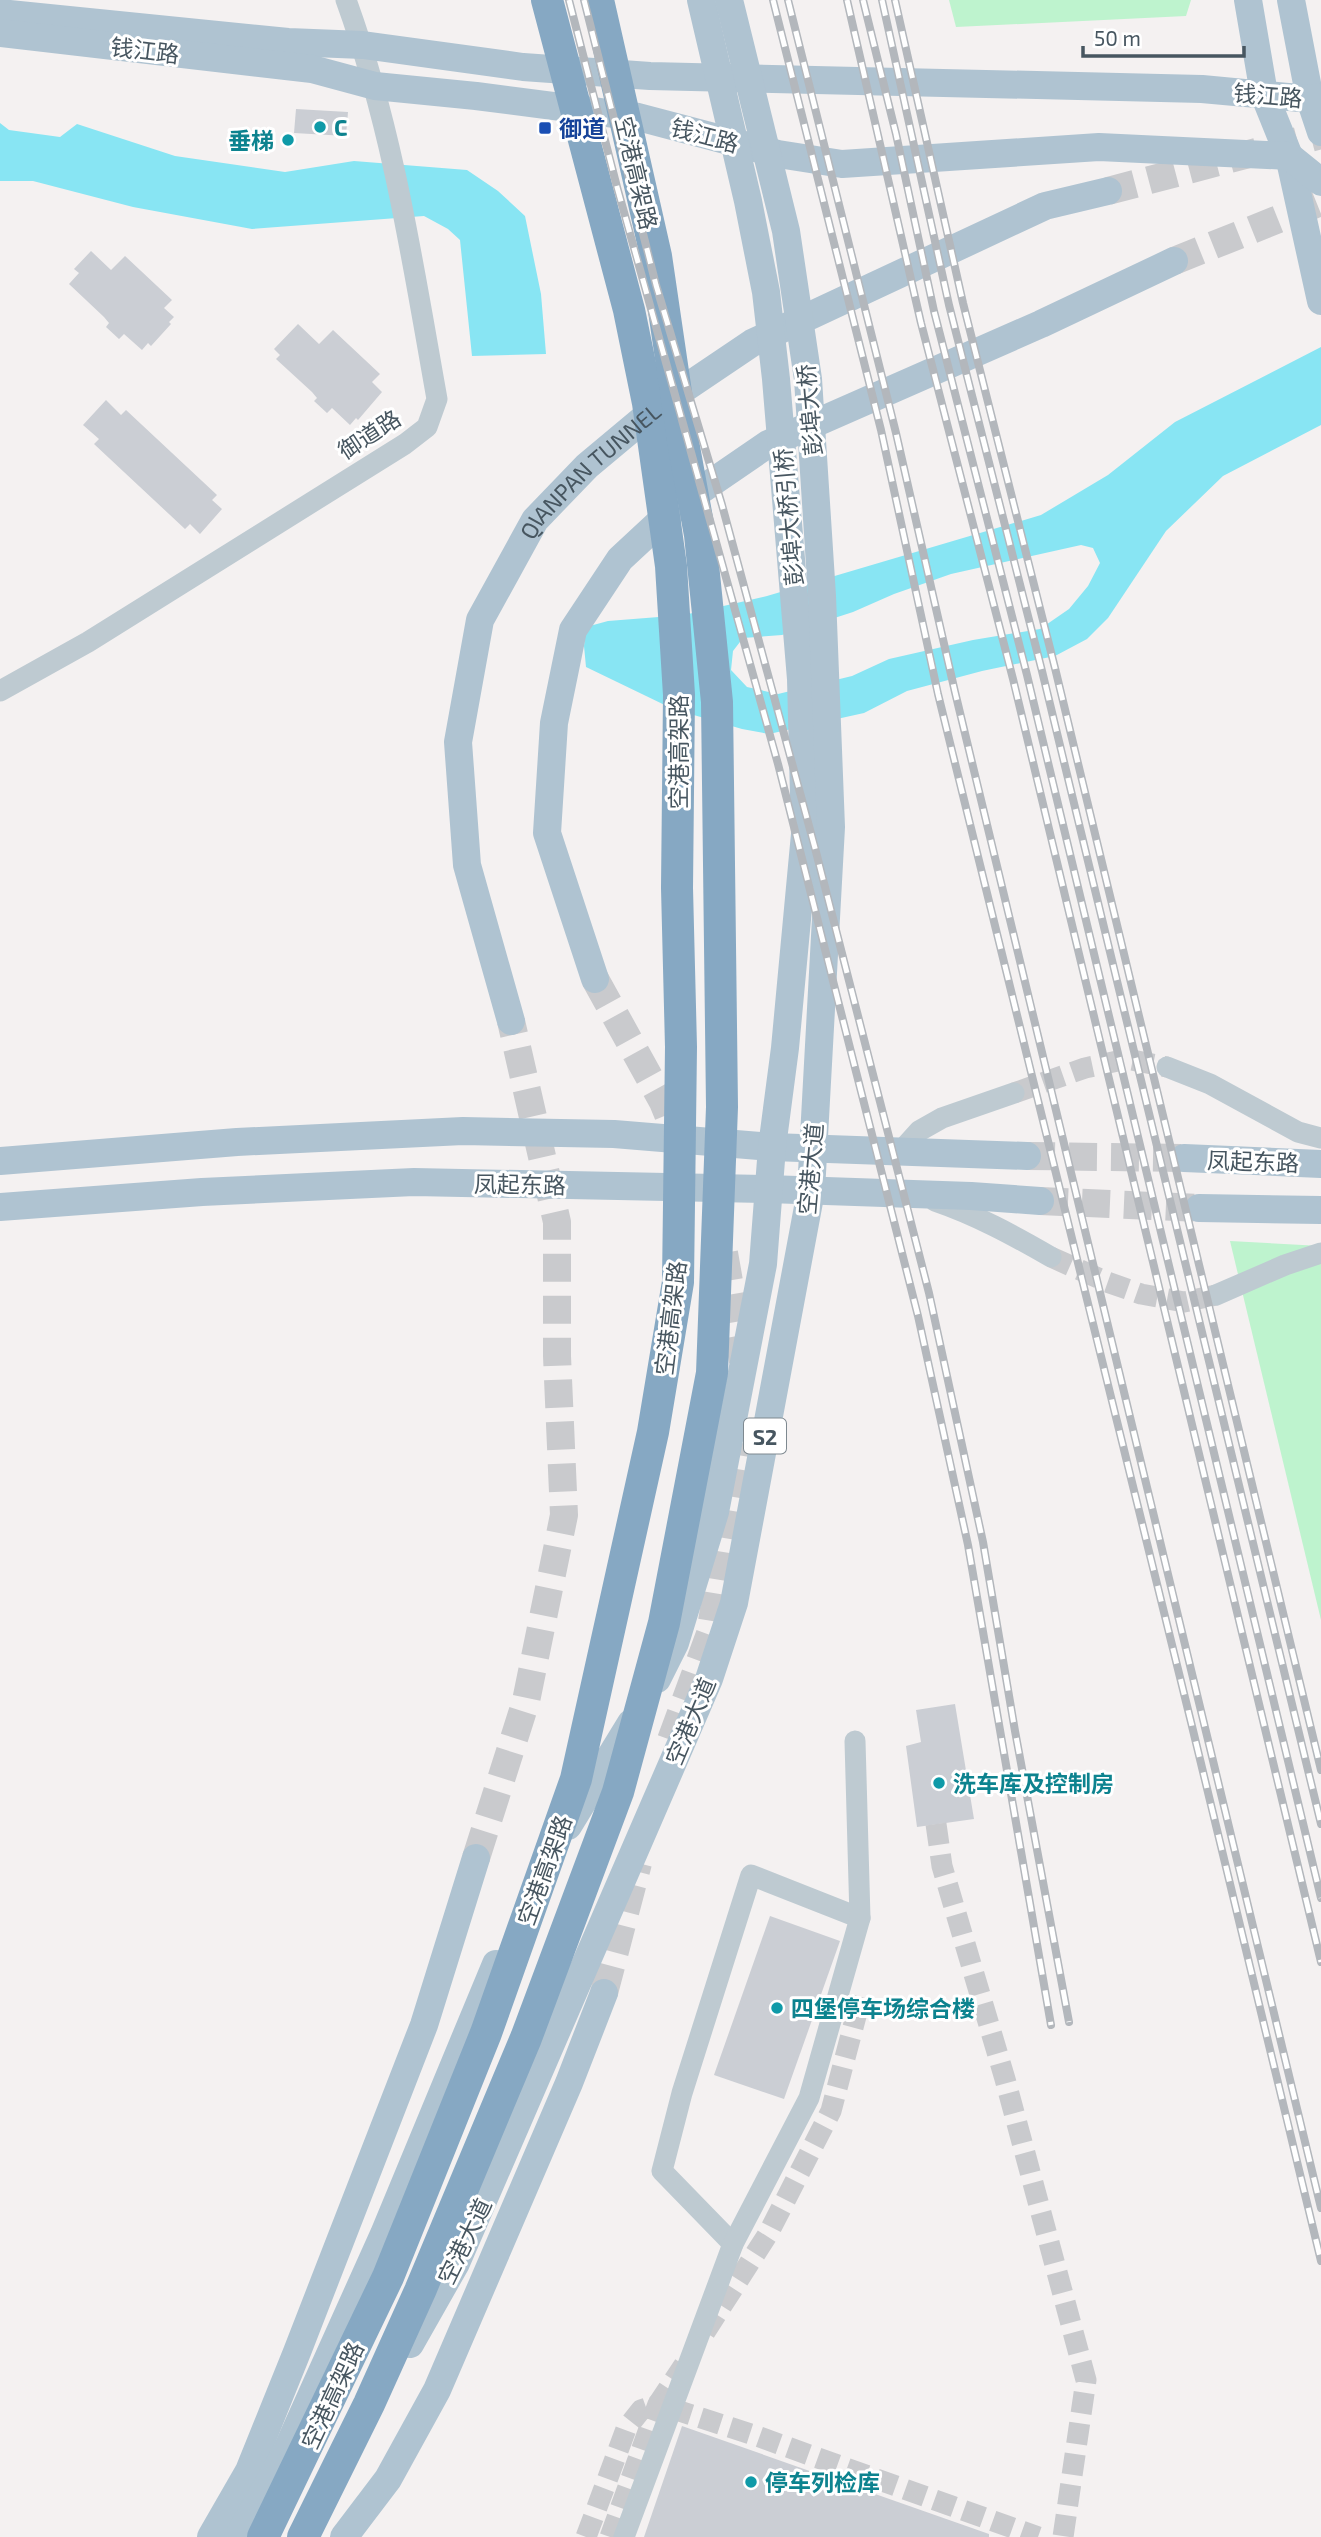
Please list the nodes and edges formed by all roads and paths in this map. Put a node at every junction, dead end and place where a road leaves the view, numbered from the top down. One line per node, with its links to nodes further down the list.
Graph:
1 (346, 0): 10 (street, 御道路)
2 (547, 0): 51 (highway, 空港高架路)
3 (598, 0): 53 (highway, 空港高架路)
4 (701, 0): 21 (main road, 彭埠大桥引桥)
5 (729, 0): 21 (main road, 彭埠大桥)
6 (1248, 0): 12 (main road)
7 (1291, 0): 13 (main road)
8 (0, 13): 10 (main road, 钱江路)
9 (0, 33): 11 (main road, 钱江路)
10 (363, 45): 11 (street, 御道路); 12 (main road, 钱江路)
11 (375, 86): 15 (main road, 钱江路); 20 (street, 御道路)
12 (1264, 94): 13 (main road, 钱江路); 15 (main road)
13 (1315, 98): 14 (main road)
14 (1321, 132)
15 (1289, 156): 16 (main road); 19 (main road)
16 (1321, 182)
17 (1108, 191): 23 (main road, QIANPAN TUNNEL)
18 (1174, 261): 22 (main road)
19 (1321, 301)
20 (0, 691)
21 (818, 831): 27 (main road, 空港大道); 28 (main road, 空港大道)
22 (595, 979)
23 (511, 1021)
24 (1167, 1068): 26 (street)
25 (1014, 1093): 29 (street)
26 (1321, 1138)
27 (772, 1147): 28 (main road); 32 (main road); 34 (main road, 空港大道)
28 (813, 1148): 29 (main road); 35 (main road, 空港大道)
29 (900, 1152): 30 (main road)
30 (1027, 1156)
31 (1184, 1158): 33 (main road, 凤起东路)
32 (0, 1161)
33 (1321, 1164)
34 (768, 1189): 35 (main road, 凤起东路); 38 (main road, 凤起东路); 50 (main road, 空港大道)
35 (811, 1191): 36 (main road, 凤起东路); 52 (main road, 空港大道 / S2)
36 (916, 1194): 37 (main road, 凤起东路); 42 (street)
37 (1040, 1201)
38 (0, 1207)
39 (1199, 1208): 40 (main road, 凤起东路)
40 (1321, 1210)
41 (1321, 1253): 43 (street)
42 (1051, 1258)
43 (1216, 1295)
44 (855, 1741): 46 (street)
45 (476, 1858): 49 (main road)
46 (860, 1918): 48 (street); 48 (street)
47 (604, 1993): 54 (main road)
48 (733, 2244): 55 (street)
49 (211, 2537)
50 (238, 2537)
51 (263, 2537)
52 (292, 2537)
53 (303, 2537)
54 (344, 2537)
55 (624, 2537)

